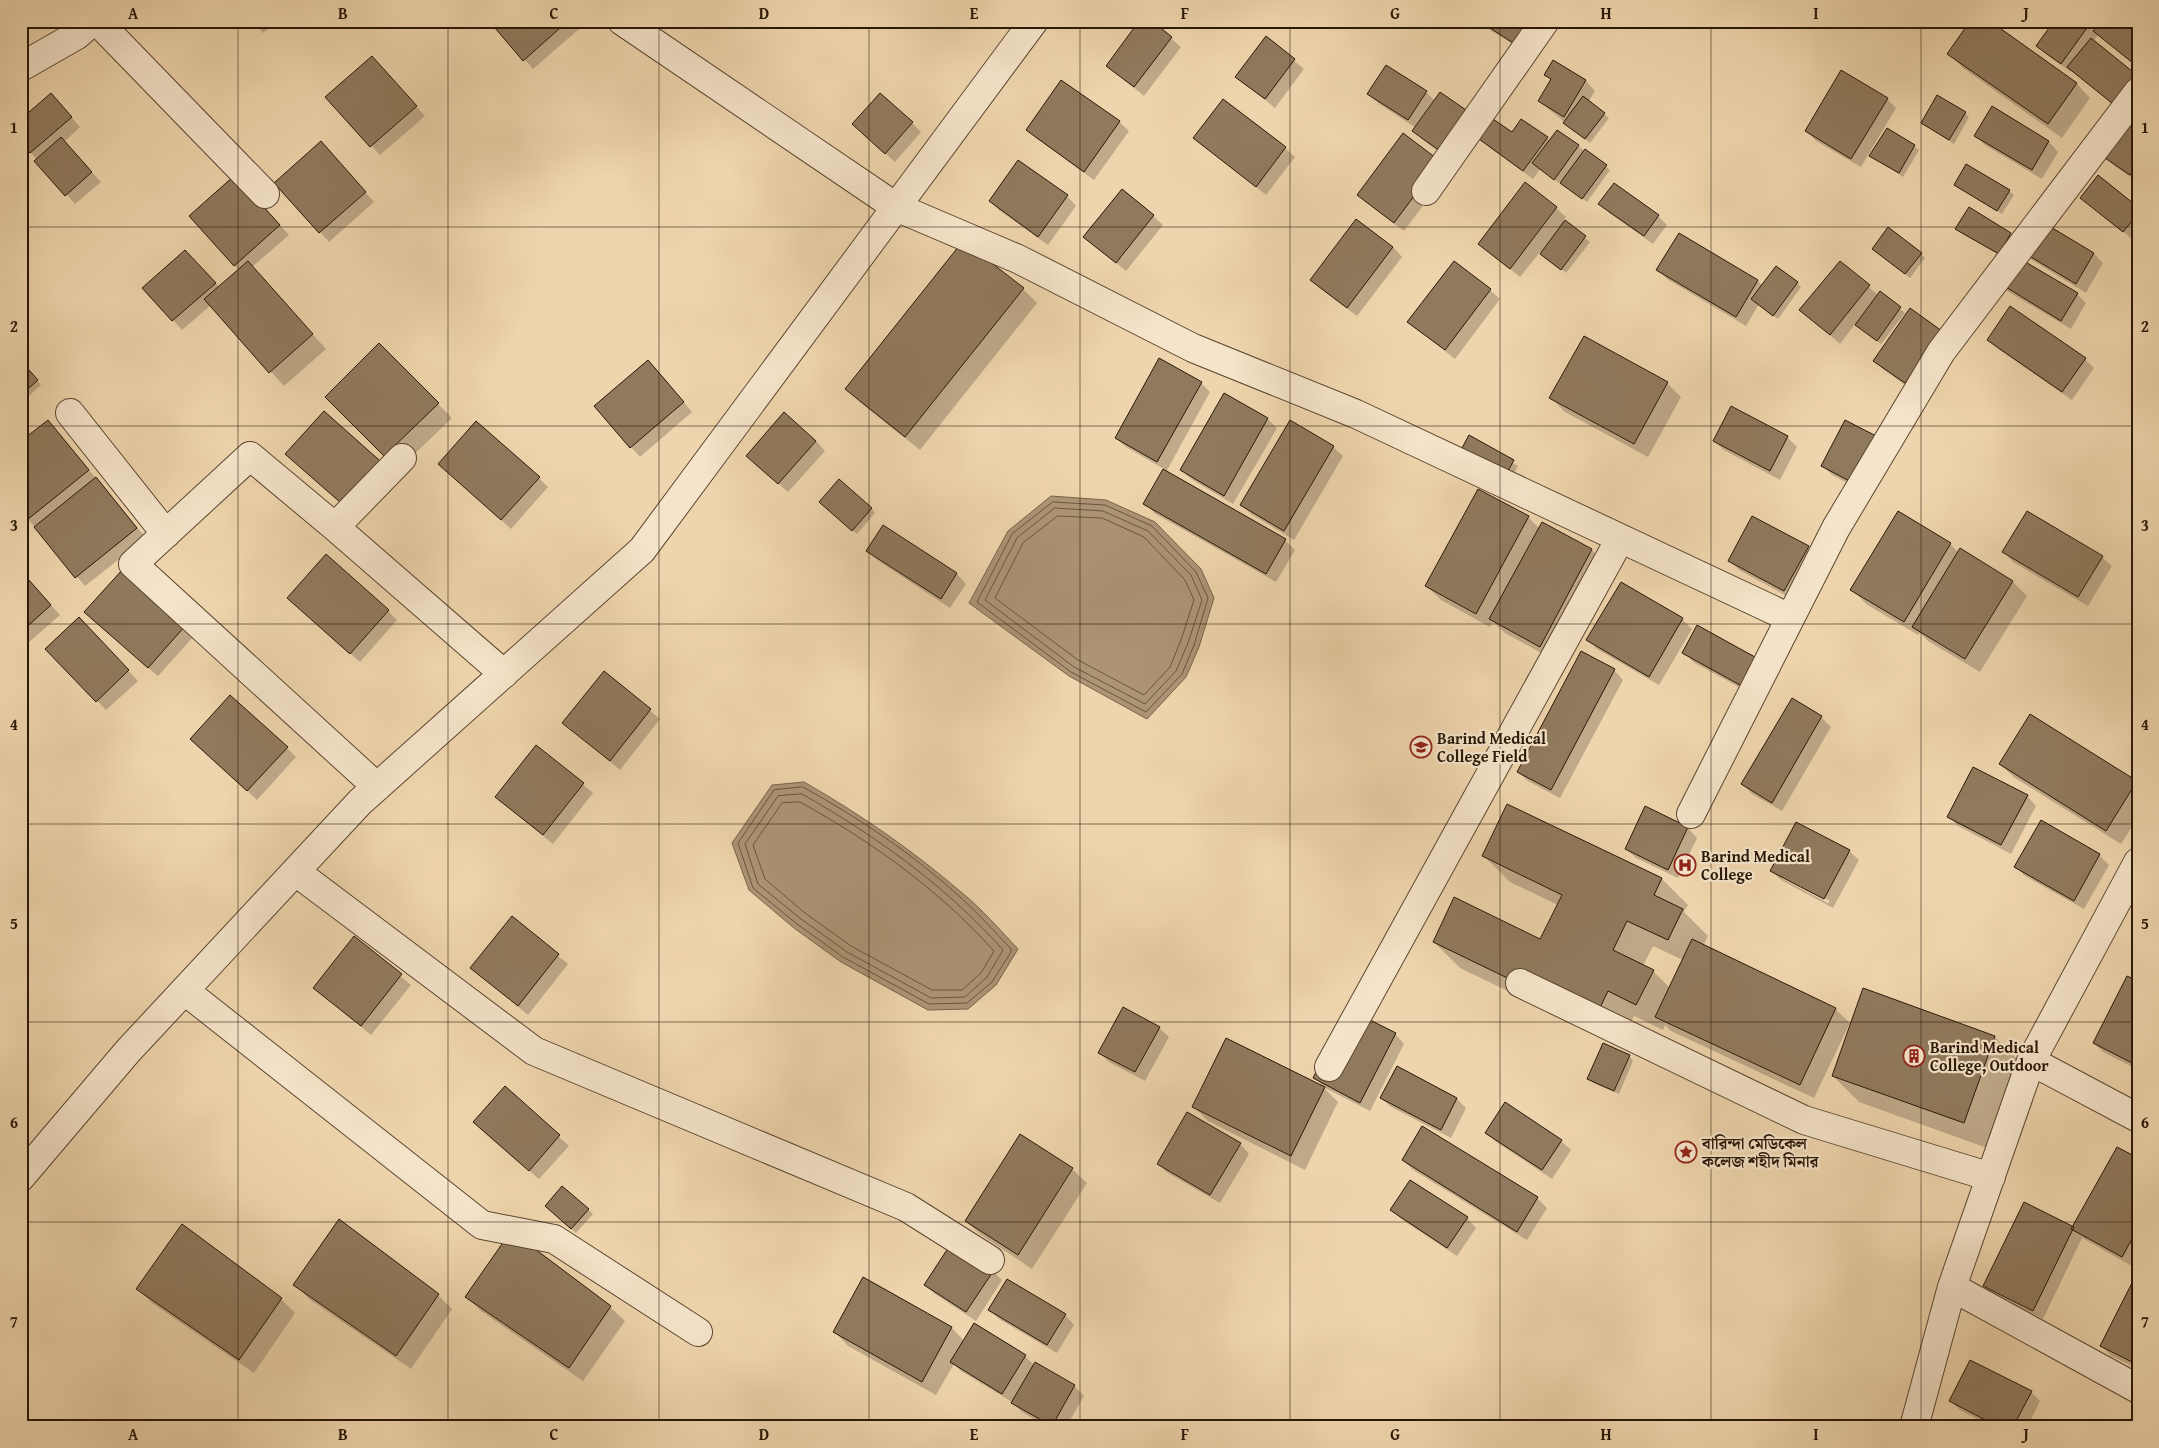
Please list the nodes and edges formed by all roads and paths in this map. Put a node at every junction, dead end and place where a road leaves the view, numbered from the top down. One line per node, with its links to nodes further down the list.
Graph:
1 (622, 21): 9 (street)
2 (1034, 21): 9 (street)
3 (1545, 21): 7 (street)
4 (84, 25): 5 (street); 8 (street)
5 (21, 67)
6 (2138, 92): 15 (street)
7 (1426, 191)
8 (265, 194)
9 (896, 207): 14 (street); 16 (street)
10 (70, 413): 13 (street)
11 (402, 458): 12 (street)
12 (335, 527): 13 (street); 16 (street)
13 (166, 534): 17 (street)
14 (1620, 539): 15 (street); 24 (street)
15 (1790, 618): 18 (street)
16 (504, 674): 17 (street)
17 (377, 787): 20 (street)
18 (1691, 814)
19 (2138, 862): 23 (street)
20 (296, 872): 22 (street); 28 (street)
21 (1520, 983): 26 (street)
22 (185, 991): 27 (street); 30 (street)
23 (2031, 1061): 25 (street); 26 (street)
24 (1330, 1067)
25 (2138, 1118)
26 (1990, 1177): 29 (street)
27 (21, 1178)
28 (990, 1260)
29 (1952, 1287): 31 (street); 32 (street)
30 (698, 1332)
31 (2138, 1389)
32 (1914, 1427)

